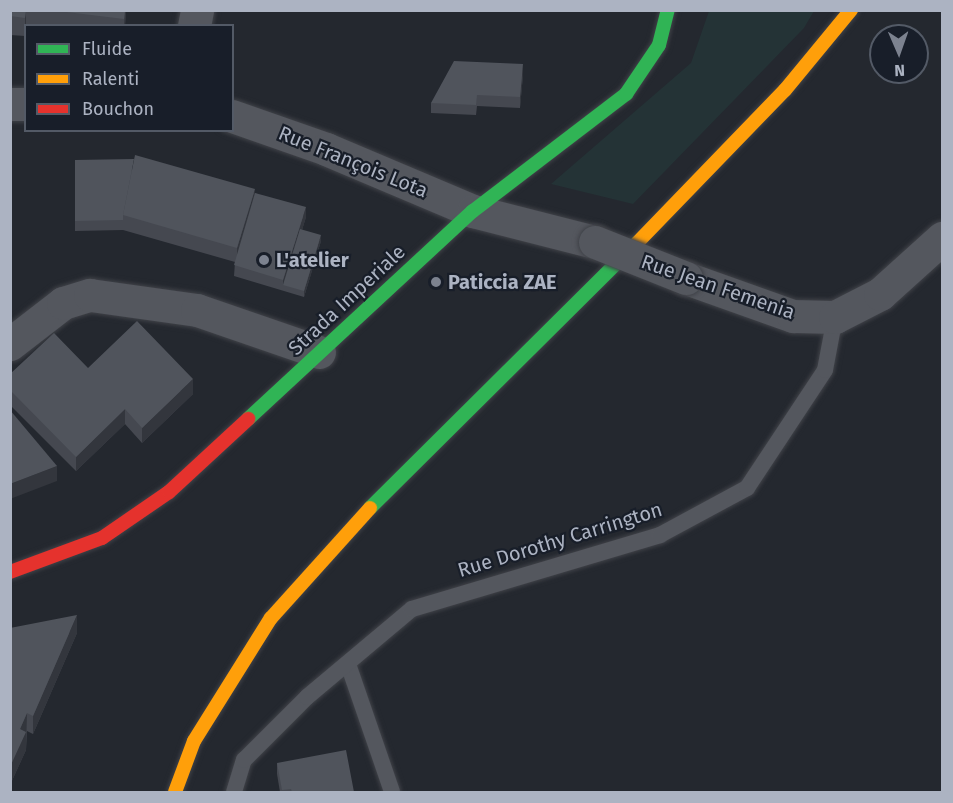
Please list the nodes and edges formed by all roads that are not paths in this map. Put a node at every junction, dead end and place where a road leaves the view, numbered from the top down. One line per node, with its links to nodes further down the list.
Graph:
1 (668, 10): 4 (street, Strada Imperiale)
2 (851, 10): 11 (street)
3 (234, 117): 4 (street, Rue François Lota)
4 (473, 212): 6 (street, Rue Jean Femenia, bridge); 8 (street, Strada Imperiale)
5 (942, 238): 6 (street, Rue Jean Femenia)
6 (835, 317): 10 (lane, Rue Dorothy Carrington)
7 (10, 344): 8 (street)
8 (319, 352): 9 (street, Strada Imperiale)
9 (10, 572)
10 (348, 664): 12 (lane, Rue Dorothy Carrington); 13 (lane)
11 (175, 792)
12 (234, 792)
13 (392, 792)

